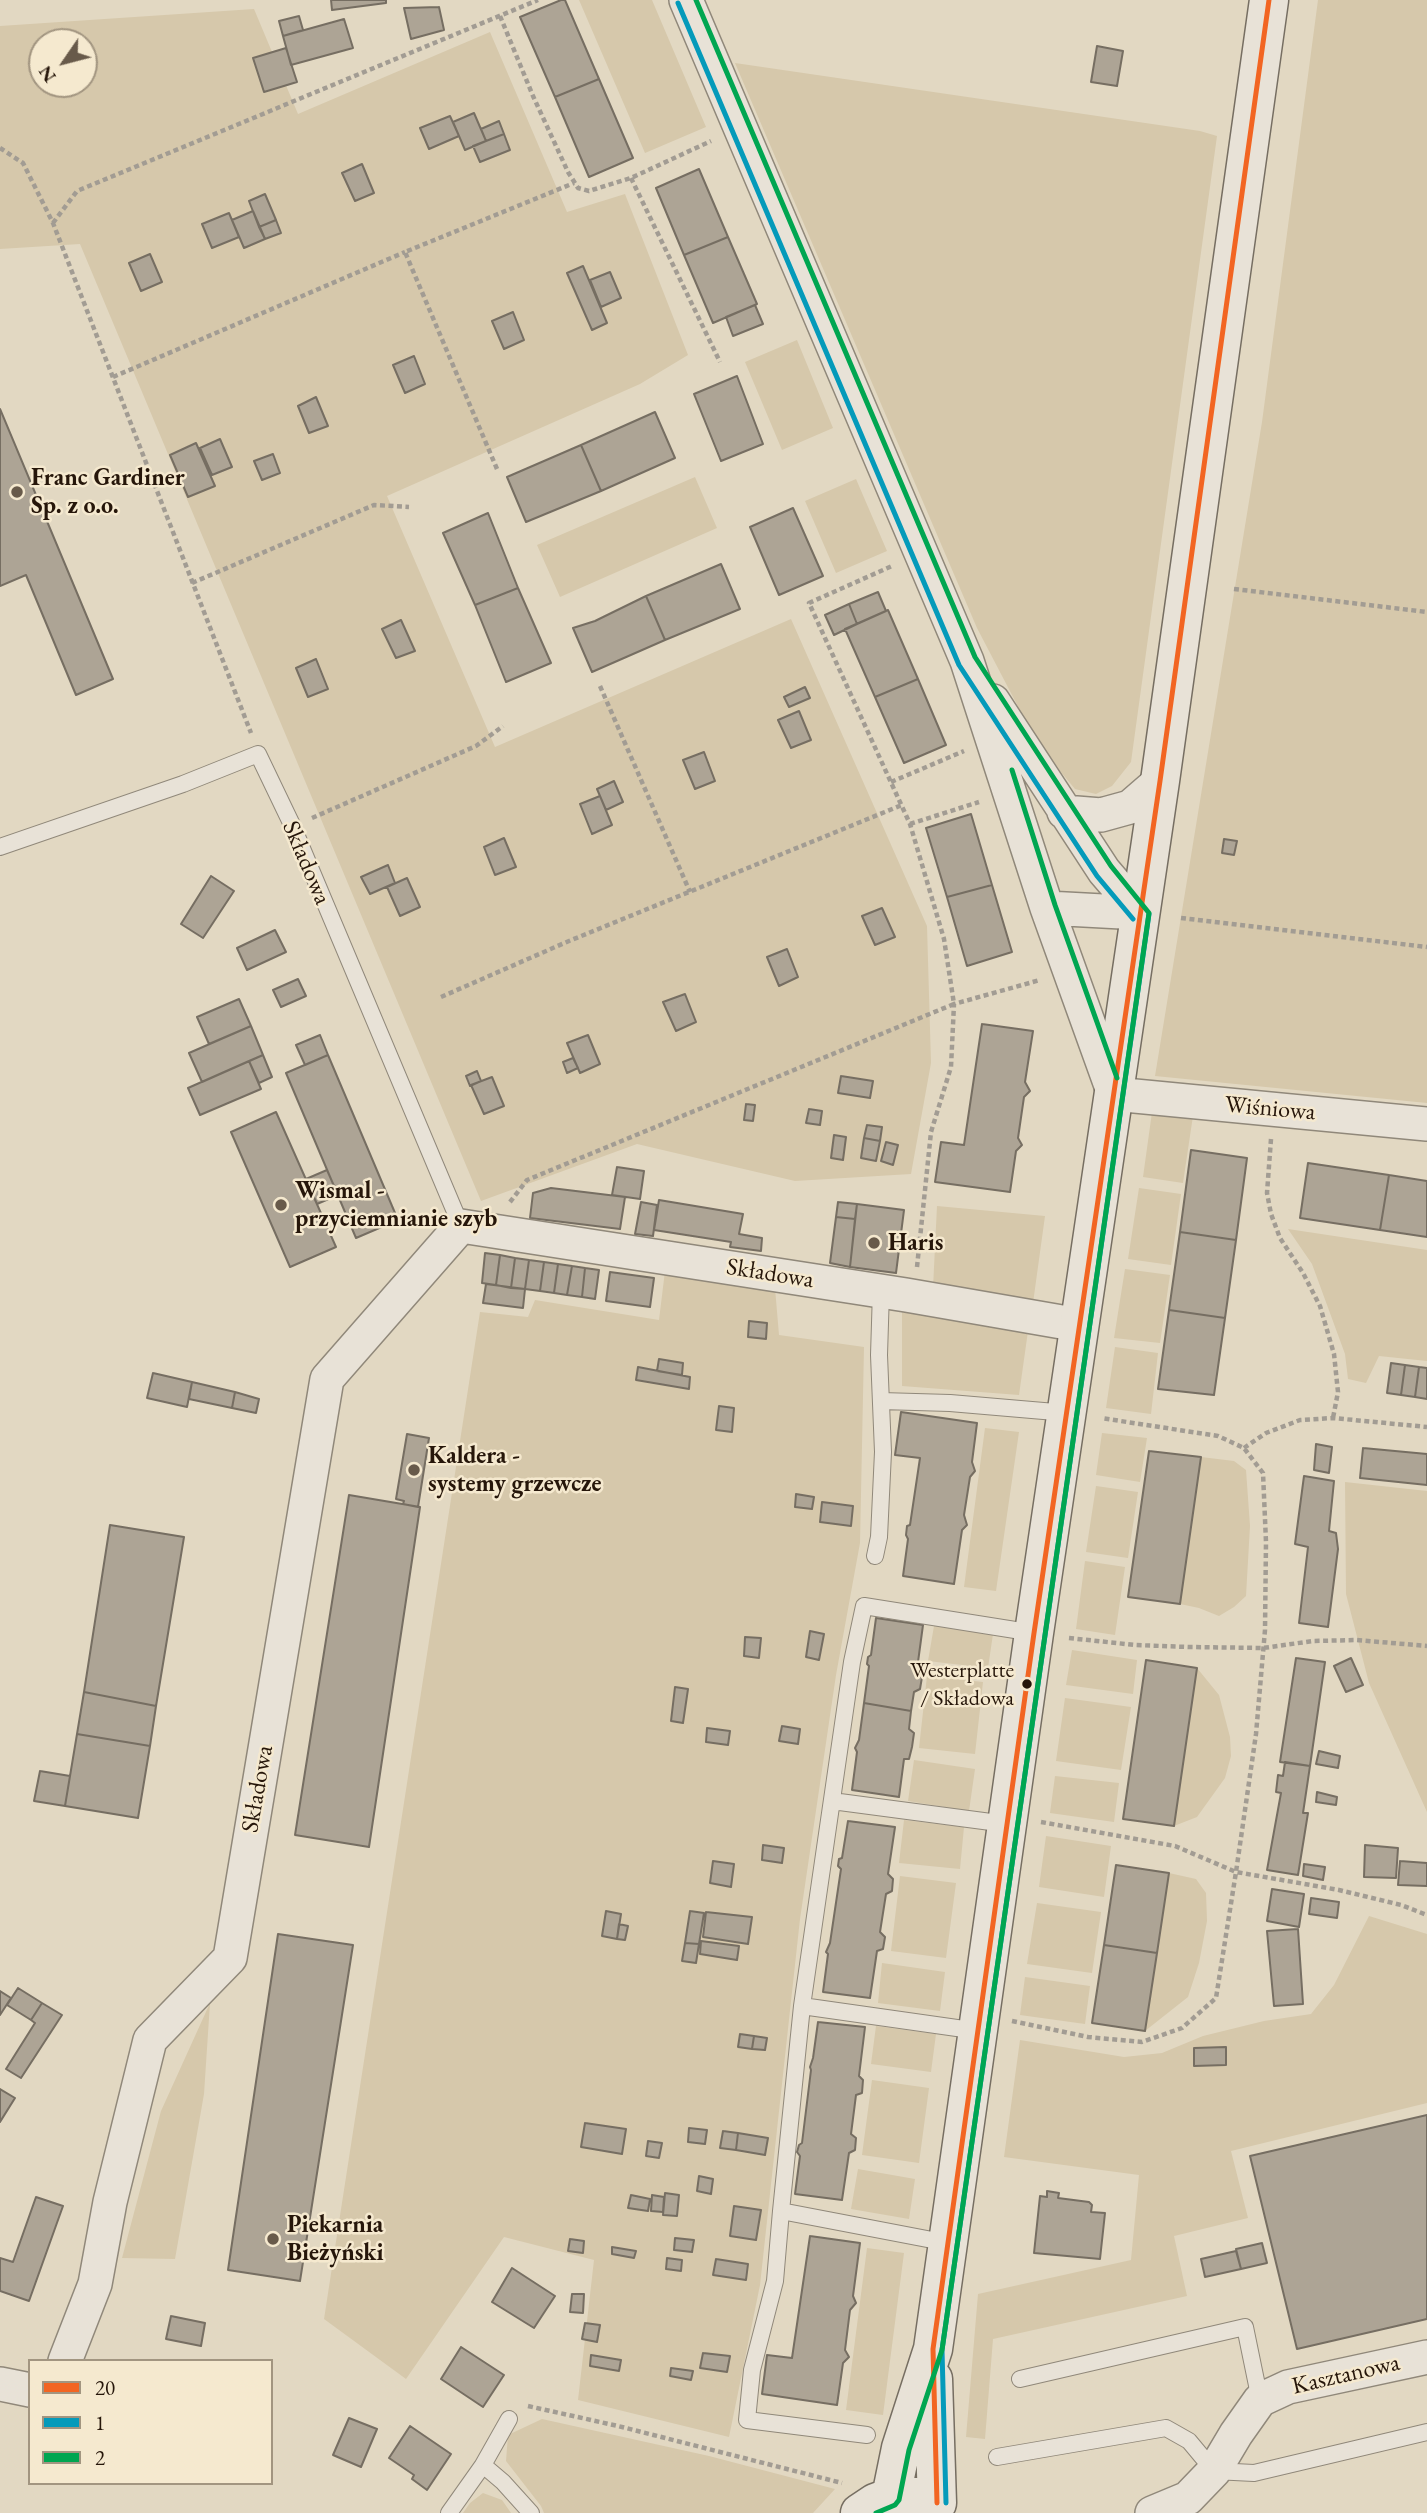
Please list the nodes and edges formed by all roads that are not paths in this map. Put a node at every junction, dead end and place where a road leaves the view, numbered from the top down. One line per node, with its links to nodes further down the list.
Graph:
1 (686, 0): 3 (street)
2 (1269, 0): 4 (main road)
3 (967, 661): 5 (street); 7 (street)
4 (1160, 781): 5 (street); 8 (main road)
5 (1064, 812): 8 (street)
6 (0, 847): 11 (lane, Składowa)
7 (1048, 908): 8 (street); 9 (street)
8 (1140, 913): 9 (main road)
9 (1114, 1094): 10 (street, Wiśniowa); 13 (main road)
10 (1427, 1125)
11 (475, 1228): 12 (street, Składowa); 26 (street, Składowa)
12 (881, 1291): 13 (street, Składowa); 14 (lane)
13 (1079, 1325): 15 (main road)
14 (881, 1401): 15 (lane); 16 (lane)
15 (1067, 1413): 17 (main road)
16 (875, 1556)
17 (1034, 1633): 18 (lane); 19 (main road)
18 (832, 1801): 19 (lane); 20 (lane)
19 (1008, 1820): 21 (main road)
20 (802, 2006): 21 (lane); 22 (lane)
21 (979, 2023): 23 (main road)
22 (781, 2211): 23 (lane); 33 (lane)
23 (948, 2243): 24 (main road)
24 (933, 2349): 37 (main road); 38 (main road)
25 (1427, 2357): 30 (street, Kasztanowa)
26 (66, 2359)
27 (1020, 2379): 30 (lane)
28 (0, 2384): 29 (street)
29 (28, 2390)
30 (1260, 2400): 36 (street, Kasztanowa)
31 (509, 2419): 35 (lane)
32 (1427, 2432): 36 (lane)
33 (867, 2435)
34 (997, 2457): 36 (lane)
35 (483, 2465): 40 (lane); 41 (lane)
36 (1214, 2471): 39 (street, Kasztanowa)
37 (867, 2498): 38 (main road)
38 (944, 2508)
39 (1165, 2511)
40 (449, 2513)
41 (531, 2513)

